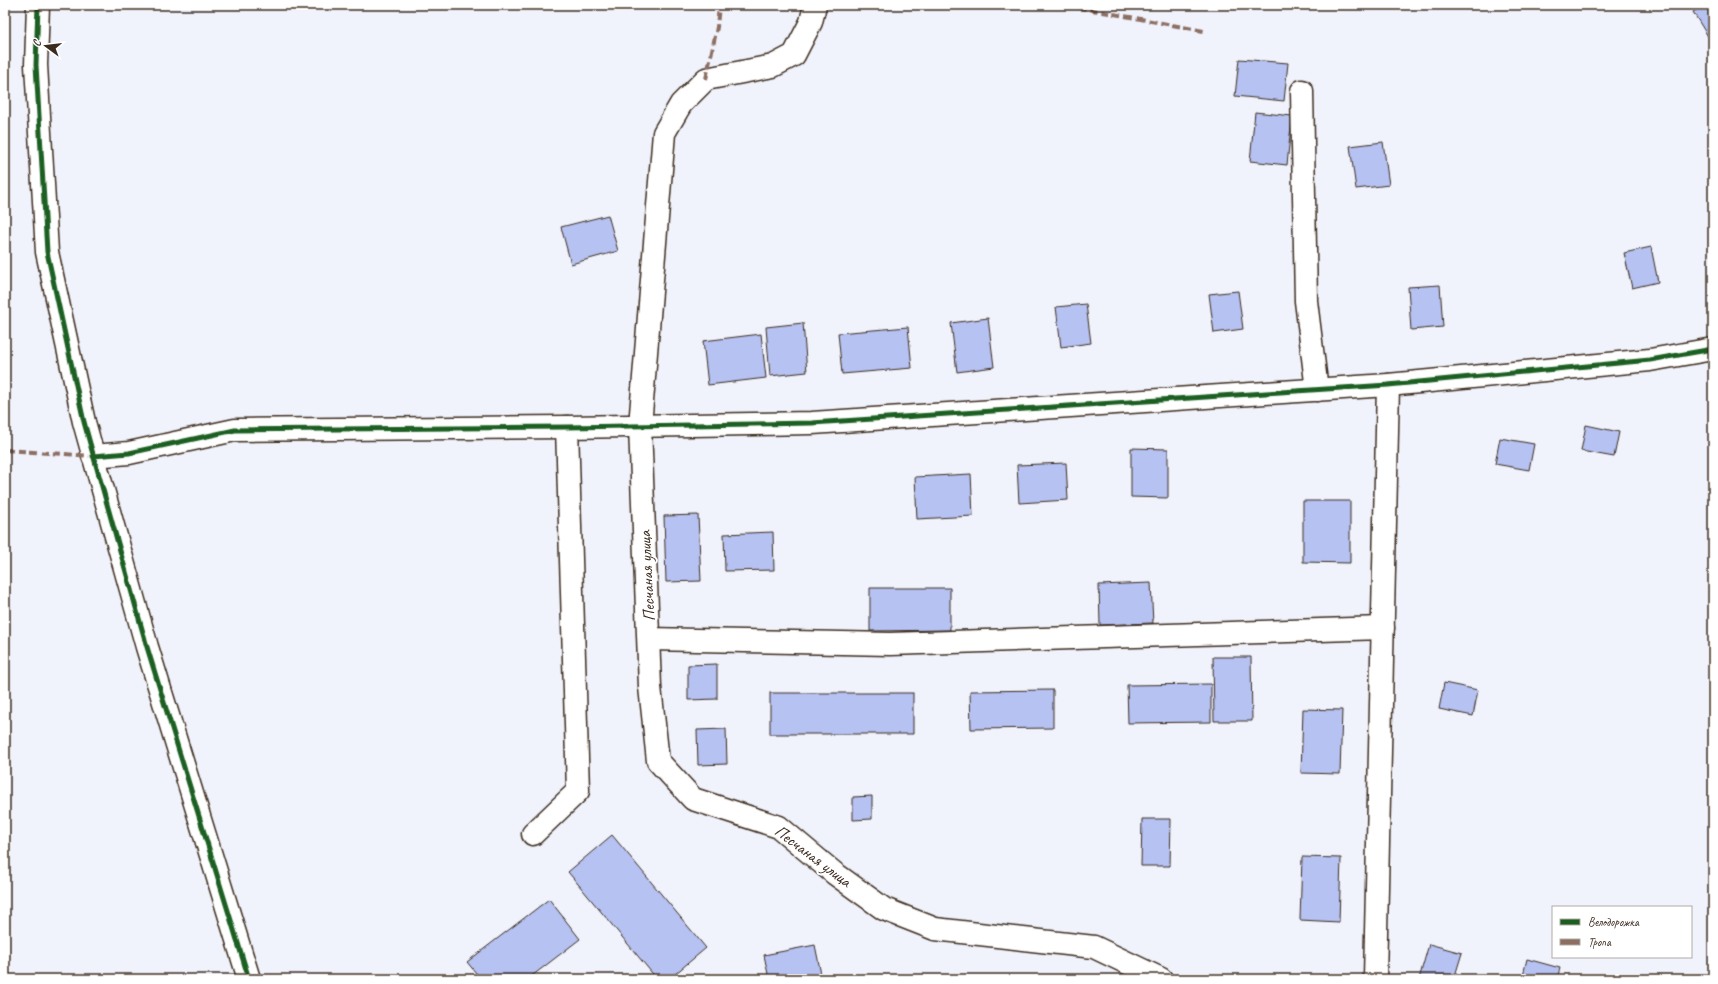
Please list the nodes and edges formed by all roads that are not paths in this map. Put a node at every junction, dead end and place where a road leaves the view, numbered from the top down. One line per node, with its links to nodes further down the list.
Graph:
1 (38, 5): 9 (street)
2 (815, 5): 7 (street, Песчаная улица)
3 (1302, 91): 6 (street)
4 (1713, 349): 5 (street)
5 (1388, 385): 6 (street); 10 (street)
6 (1317, 390): 7 (street)
7 (640, 426): 8 (street); 11 (street, Песчаная улица)
8 (567, 427): 9 (street); 12 (street)
9 (93, 456): 13 (street)
10 (1383, 628): 11 (street); 15 (street)
11 (649, 638): 14 (street, Песчаная улица)
12 (533, 834)
13 (249, 979)
14 (1161, 979)
15 (1376, 979)

